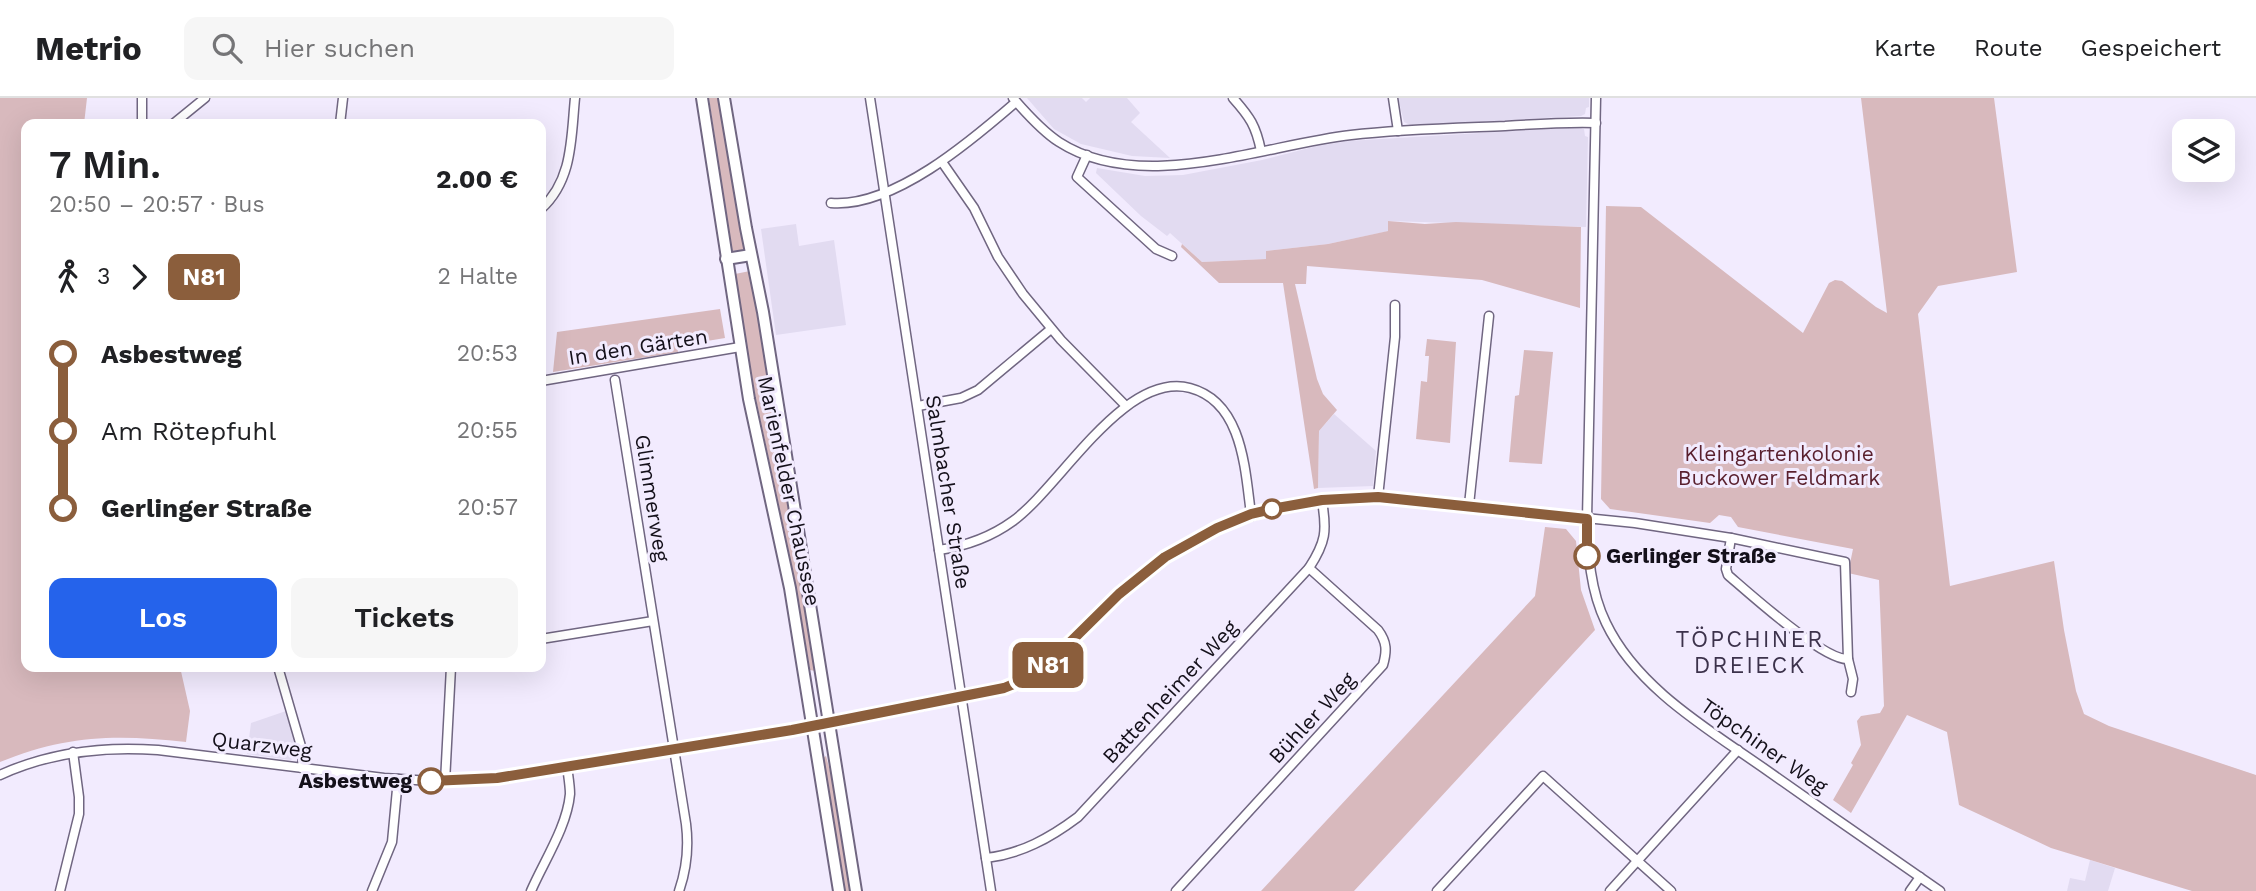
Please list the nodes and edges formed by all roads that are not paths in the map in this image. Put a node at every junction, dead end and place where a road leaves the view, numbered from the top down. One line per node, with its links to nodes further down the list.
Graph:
1 (142, 98): 12 (street)
2 (205, 98): 13 (street)
3 (344, 98): 14 (street)
4 (575, 98): 21 (street)
5 (702, 98): 25 (main road, Marienfelder Chaussee)
6 (724, 98): 23 (main road, Marienfelder Chaussee)
7 (870, 98): 20 (street, Salmbacher Straße)
8 (1233, 98): 17 (street)
9 (1393, 98): 16 (street)
10 (1596, 98): 15 (street)
11 (1014, 100): 18 (street); 19 (street)
12 (142, 119)
13 (179, 119)
14 (341, 119)
15 (1596, 123): 16 (street); 38 (street)
16 (1398, 131): 17 (street)
17 (1261, 151): 18 (street)
18 (1087, 155): 24 (street)
19 (942, 162): 20 (street); 28 (street)
20 (885, 192): 22 (street); 32 (street, Salmbacher Straße)
21 (546, 203)
22 (831, 203)
23 (751, 255): 25 (main road); 49 (main road, Marienfelder Chaussee)
24 (1172, 256)
25 (726, 259): 29 (main road, Marienfelder Chaussee)
26 (1395, 305): 34 (street)
27 (1489, 316): 36 (street)
28 (1051, 329): 32 (street); 33 (street)
29 (740, 347): 30 (street, In den Gärten); 50 (main road, Marienfelder Chaussee)
30 (546, 380)
31 (615, 380): 42 (street, Glimmerweg)
32 (918, 406): 40 (street, Salmbacher Straße)
33 (1126, 406): 37 (street); 40 (street)
34 (1378, 497): 35 (street, Quarzweg); 36 (street, Quarzweg)
35 (1322, 500): 37 (street, Quarzweg); 41 (street, Battenheimer Weg)
36 (1469, 505): 38 (street, Quarzweg)
37 (1251, 514): 48 (street, Quarzweg)
38 (1587, 519): 39 (street, Quarzweg); 52 (street, Töpchiner Weg)
39 (1731, 538): 44 (street); 44 (street, Quarzweg)
40 (939, 550): 48 (street, Salmbacher Straße)
41 (1309, 568): 59 (street, Battenheimer Weg); 69 (street, Bühler Weg)
42 (653, 621): 43 (street); 51 (street, Glimmerweg)
43 (546, 638)
44 (1849, 659): 47 (street)
45 (279, 672): 55 (street)
46 (451, 672): 58 (street)
47 (1851, 692)
48 (962, 697): 49 (street, Quarzweg); 59 (street, Salmbacher Straße)
49 (830, 723): 50 (street, Quarzweg); 67 (main road, Marienfelder Chaussee)
50 (812, 726): 51 (street, Quarzweg); 66 (main road, Marienfelder Chaussee)
51 (673, 749): 54 (street, Quarzweg); 65 (street, Glimmerweg)
52 (1738, 750): 60 (street); 61 (street, Töpchiner Weg)
53 (73, 752): 55 (street, Quarzweg); 56 (street, Quarzweg); 62 (street)
54 (567, 766): 58 (street, Quarzweg); 64 (street)
55 (302, 768): 57 (street, Quarzweg)
56 (0, 775)
57 (398, 779): 58 (street, Quarzweg); 63 (street)
58 (445, 782)
59 (986, 858): 68 (street, Salmbacher Straße)
60 (1638, 861): 70 (street); 71 (street); 72 (street)
61 (1920, 877): 73 (street); 74 (street, Töpchiner Weg)
62 (60, 891)
63 (372, 891)
64 (531, 891)
65 (679, 891)
66 (839, 891)
67 (856, 891)
68 (991, 891)
69 (1176, 891)
70 (1437, 891)
71 (1610, 891)
72 (1671, 891)
73 (1910, 891)
74 (1940, 891)

